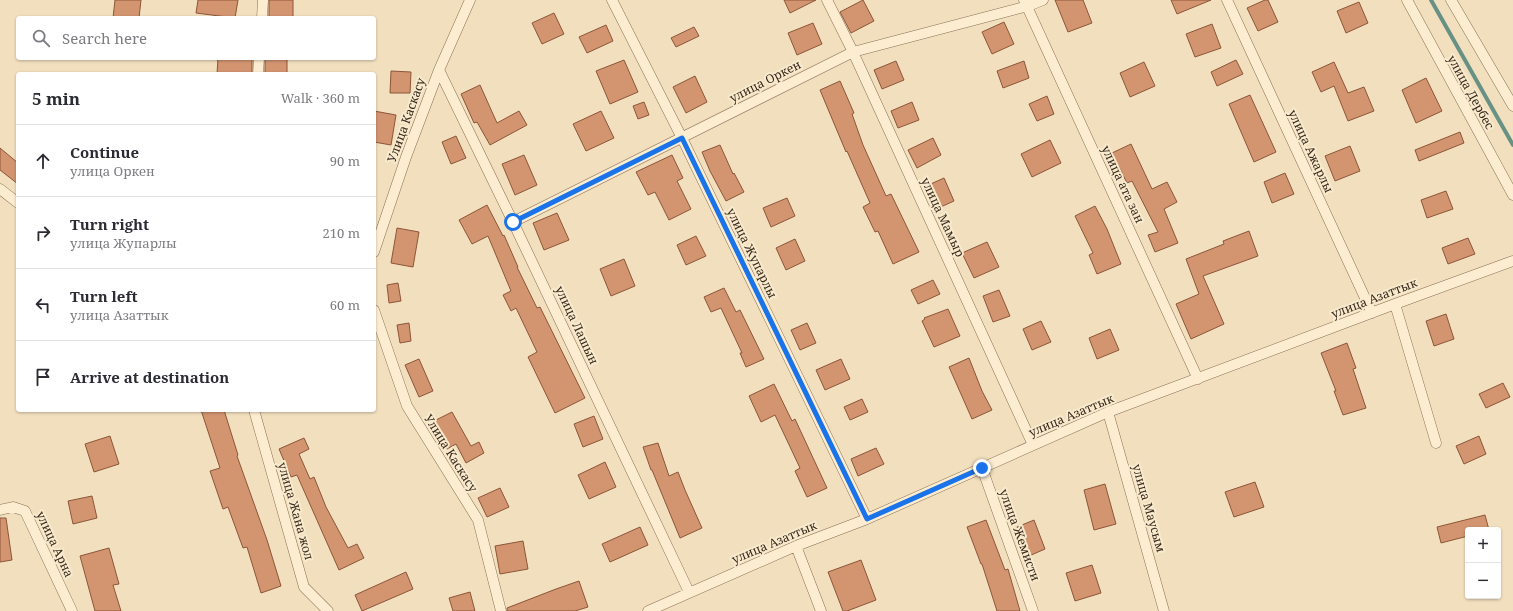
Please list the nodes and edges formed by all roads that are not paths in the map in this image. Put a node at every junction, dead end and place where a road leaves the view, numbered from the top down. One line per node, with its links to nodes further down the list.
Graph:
1 (264, 0): 10 (street)
2 (470, 0): 13 (street, Улица Каскасу)
3 (612, 0): 16 (street, улица Жупарлы)
4 (827, 0): 11 (street, улица Мамыр)
5 (1043, 0): 9 (street, улица Оркен)
6 (1227, 0): 24 (street, улица Ажарлы)
7 (1407, 0): 18 (street, улица Дербес)
8 (1451, 0): 15 (street)
9 (1026, 3): 11 (street, улица Оркен); 26 (street, улица ата зан)
10 (262, 16)
11 (853, 52): 16 (street, улица Оркен); 30 (street, улица Мамыр)
12 (259, 60): 14 (street)
13 (439, 70): 20 (street, улица Лашын); 21 (street, Улица Каскасу)
14 (258, 72)
15 (1513, 106)
16 (682, 138): 20 (street, улица Оркен); 33 (street, улица Жупарлы)
17 (0, 189): 19 (street)
18 (1513, 195)
19 (16, 201)
20 (513, 222): 35 (street, улица Лашын)
21 (376, 246)
22 (1513, 261): 23 (street, улица Азаттык)
23 (1395, 304): 24 (street, улица Азаттык); 29 (street)
24 (1372, 313): 26 (street, улица Азаттык)
25 (376, 316): 38 (street, Улица Каскасу)
26 (1198, 379): 28 (street, улица Азаттык)
27 (255, 412): 37 (street, улица Жана жол)
28 (1108, 412): 30 (street, улица Азаттык); 42 (street, улица Маусым)
29 (1436, 443)
30 (1033, 445): 31 (street, улица Азаттык)
31 (982, 468): 33 (street, улица Азаттык); 41 (street, улица Жемисти)
32 (0, 510): 36 (street, улица Арна)
33 (867, 519): 34 (street, улица Азаттык)
34 (796, 546): 35 (street, улица Азаттык); 40 (street)
35 (689, 592): 39 (street, улица Азаттык)
36 (72, 611)
37 (328, 611)
38 (501, 611)
39 (648, 611)
40 (821, 611)
41 (1033, 611)
42 (1164, 611)

